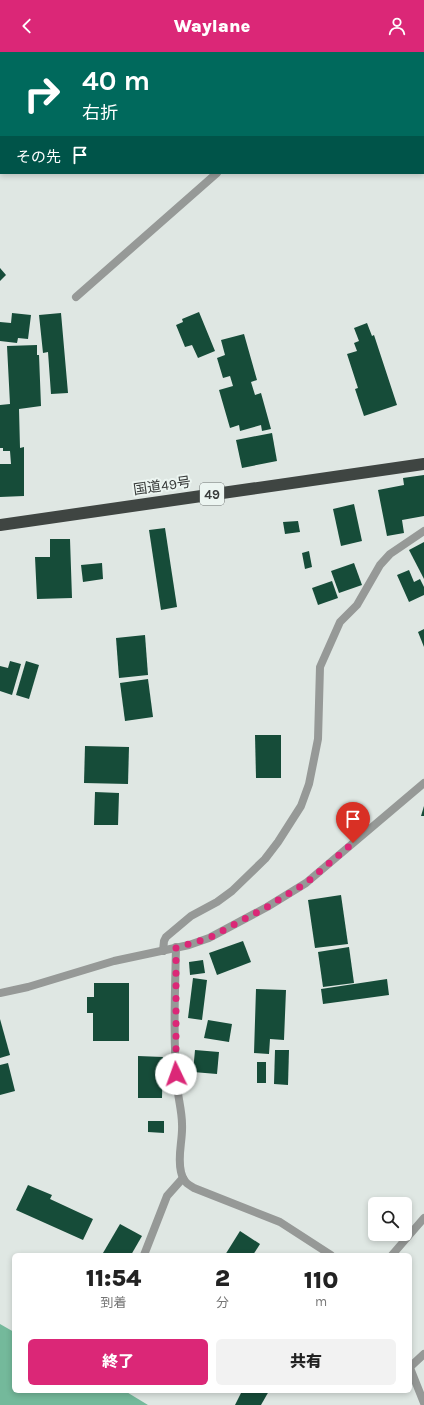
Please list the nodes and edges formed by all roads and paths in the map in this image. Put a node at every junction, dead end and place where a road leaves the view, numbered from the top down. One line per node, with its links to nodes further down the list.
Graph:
1 (216, 174): 2 (street)
2 (76, 297)
3 (424, 464): 4 (highway, 国道49号 / 49)
4 (0, 525)
5 (424, 531): 8 (street)
6 (424, 783): 7 (street)
7 (176, 948): 8 (street); 10 (street)
8 (163, 951): 9 (street)
9 (0, 993)
10 (183, 1178): 12 (street); 13 (street)
11 (424, 1218): 14 (street)
12 (145, 1253)
13 (328, 1253)
14 (394, 1253)
15 (424, 1354): 16 (street)
16 (412, 1366)
17 (412, 1373): 18 (street)
18 (424, 1403)

